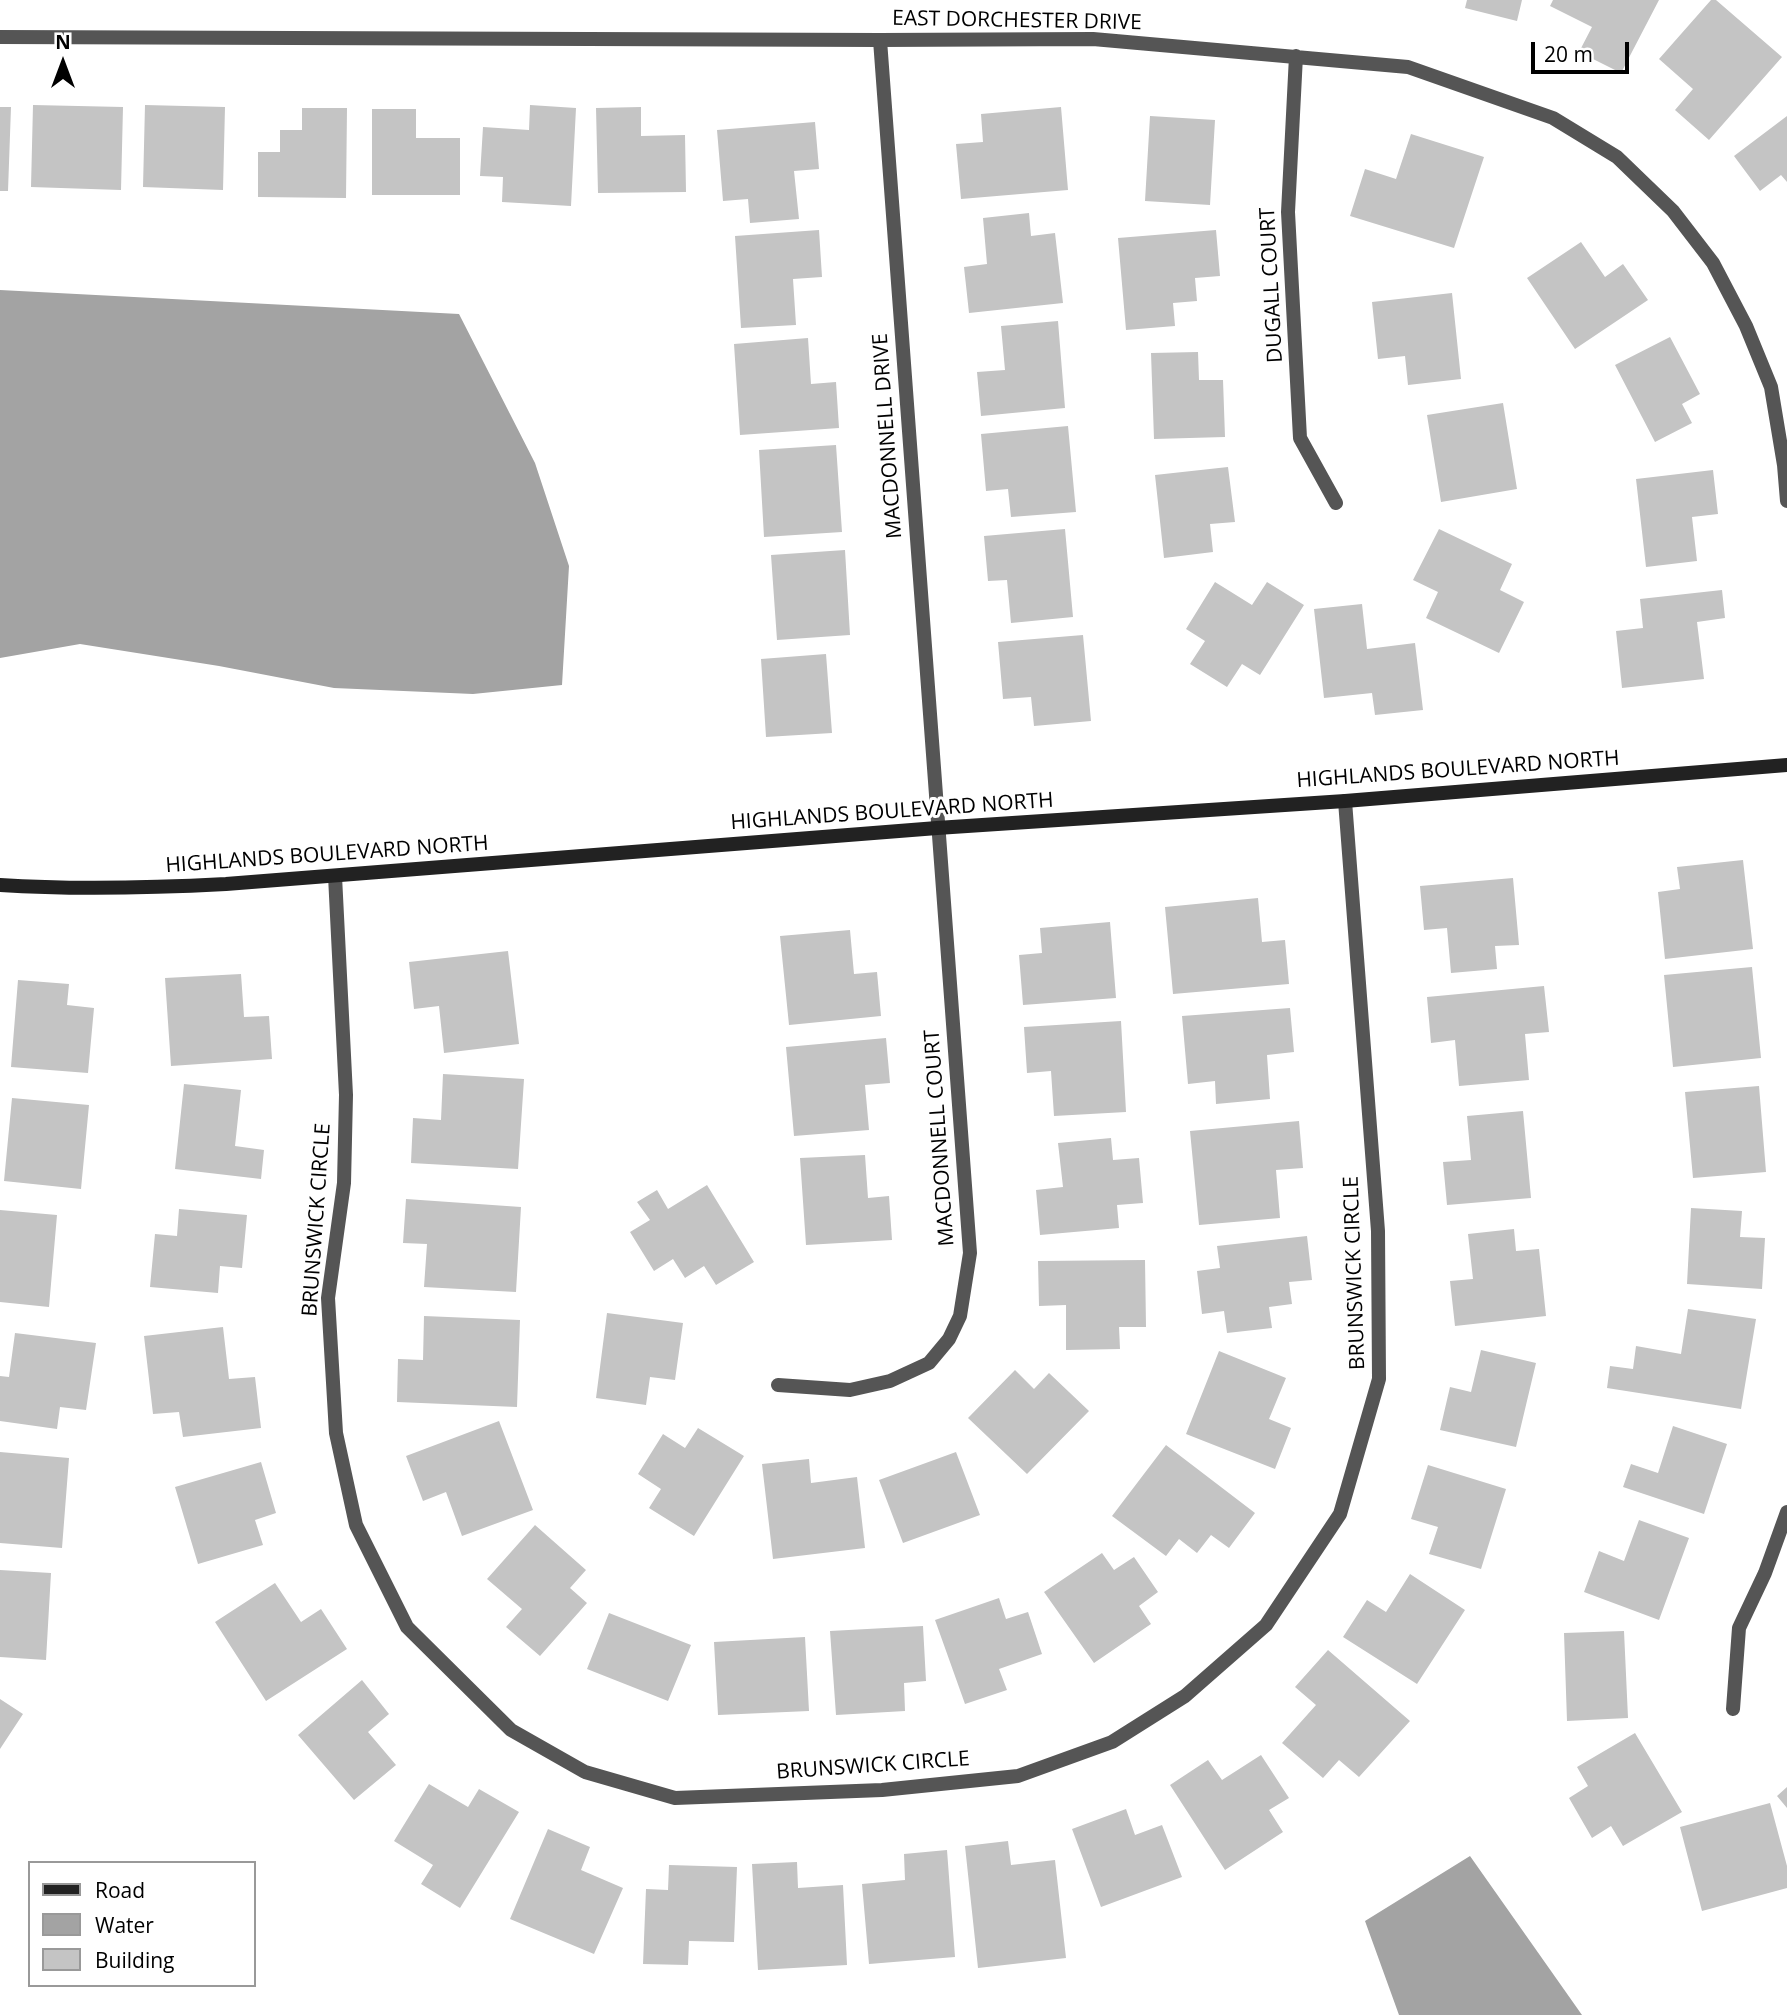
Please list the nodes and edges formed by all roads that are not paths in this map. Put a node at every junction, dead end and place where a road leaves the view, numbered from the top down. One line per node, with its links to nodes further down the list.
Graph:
1 (0, 37): 2 (street, EAST DORCHESTER DRIVE)
2 (880, 40): 3 (street, EAST DORCHESTER DRIVE); 8 (street, MACDONNELL DRIVE)
3 (1296, 56): 4 (street, EAST DORCHESTER DRIVE); 5 (street, DUGALL COURT)
4 (1787, 501)
5 (1336, 503)
6 (1787, 765): 7 (street, HIGHLANDS BOULEVARD NORTH)
7 (1345, 801): 8 (street, HIGHLANDS BOULEVARD NORTH); 9 (street, BRUNSWICK CIRCLE)
8 (937, 828): 9 (street, HIGHLANDS BOULEVARD NORTH); 11 (street, MACDONNELL COURT)
9 (335, 876): 10 (street, HIGHLANDS BOULEVARD NORTH)
10 (0, 885)
11 (778, 1385)
12 (1787, 1512): 13 (street)
13 (1733, 1709)

